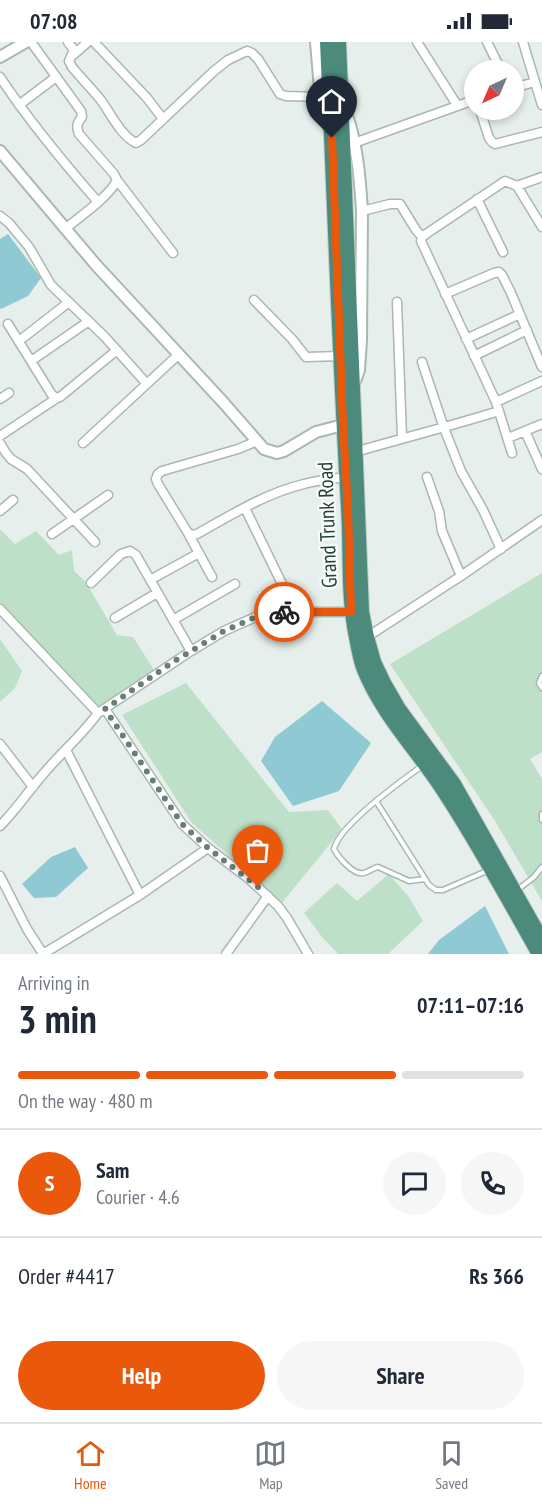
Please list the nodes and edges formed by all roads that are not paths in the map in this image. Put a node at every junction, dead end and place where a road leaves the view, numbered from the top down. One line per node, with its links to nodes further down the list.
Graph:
1 (26, 42): 13 (street)
2 (31, 42): 16 (street)
3 (68, 42): 12 (street)
4 (88, 42): 12 (street)
5 (94, 42): 25 (street)
6 (315, 42): 19 (street)
7 (327, 42): 28 (highway, Grand Trunk Road)
8 (339, 42): 20 (highway, Grand Trunk Road)
9 (417, 42): 23 (street)
10 (487, 42): 14 (street)
11 (523, 42): 17 (street)
12 (73, 55): 25 (street)
13 (0, 57)
14 (496, 60)
15 (0, 77): 22 (street)
16 (56, 77): 22 (street); 32 (street)
17 (535, 82): 18 (street); 24 (street)
18 (524, 85)
19 (321, 97): 25 (street); 28 (street)
20 (342, 102): 29 (street); 62 (highway, Grand Trunk Road)
21 (464, 103): 23 (street)
22 (19, 105): 35 (street)
23 (457, 105): 29 (street)
24 (542, 105)
25 (163, 119)
26 (483, 120): 27 (street)
27 (542, 132)
28 (332, 138): 55 (highway, Grand Trunk Road)
29 (354, 143): 36 (street)
30 (0, 151): 39 (street)
31 (542, 177): 33 (street)
32 (117, 180): 35 (street); 42 (street)
33 (517, 186): 34 (street); 38 (street)
34 (477, 199): 40 (street); 41 (street)
35 (98, 202): 39 (street)
36 (362, 211): 40 (street); 62 (street)
37 (0, 216): 46 (street)
38 (542, 227)
39 (65, 229): 54 (street)
40 (422, 237): 43 (street)
41 (503, 252)
42 (173, 253)
43 (445, 294): 47 (street); 51 (street)
44 (254, 300): 55 (street)
45 (397, 302): 73 (street)
46 (69, 303): 48 (street); 52 (street)
47 (520, 314): 50 (street); 51 (street)
48 (89, 321): 53 (street); 57 (street)
49 (8, 324): 52 (street)
50 (527, 330): 56 (street); 59 (street)
51 (466, 339): 56 (street)
52 (19, 341): 57 (street)
53 (117, 350): 61 (street); 64 (street)
54 (178, 355): 61 (street); 75 (street)
55 (340, 356): 69 (highway, Grand Trunk Road)
56 (474, 356): 66 (street)
57 (31, 361): 64 (street)
58 (422, 363): 70 (street)
59 (542, 367)
60 (542, 381): 66 (street)
61 (147, 384): 77 (street)
62 (352, 390): 78 (highway, Grand Trunk Road)
63 (9, 393): 65 (street)
64 (57, 398): 72 (street)
65 (0, 399)
66 (496, 402): 67 (street)
67 (499, 411): 70 (street); 74 (street)
68 (542, 424): 71 (street)
69 (343, 425): 75 (street); 81 (highway, Grand Trunk Road)
70 (444, 428): 73 (street); 92 (street)
71 (525, 431): 74 (street); 80 (street)
72 (0, 436)
73 (402, 438): 78 (street)
74 (508, 438): 79 (street)
75 (257, 441): 89 (street)
76 (0, 443): 87 (street)
77 (83, 443)
78 (355, 452): 102 (highway, Grand Trunk Road)
79 (512, 453)
80 (542, 469)
81 (346, 477): 85 (street); 102 (highway, Grand Trunk Road)
82 (427, 477): 94 (street)
83 (108, 495): 87 (street)
84 (13, 500): 86 (street)
85 (245, 508): 89 (street); 101 (street)
86 (0, 511)
87 (73, 519): 90 (street); 91 (street)
88 (542, 520): 92 (street)
89 (188, 533): 93 (street)
90 (52, 534)
91 (95, 542)
92 (501, 549): 94 (street)
93 (199, 553): 95 (street); 96 (street)
94 (461, 576): 105 (street)
95 (212, 577)
96 (150, 580): 97 (street); 99 (street)
97 (91, 583)
98 (235, 584): 104 (street)
99 (158, 593): 103 (street); 104 (street)
100 (0, 609): 109 (street)
101 (267, 612): 102 (street); 106 (street)
102 (357, 612): 105 (highway, Grand Trunk Road); 112 (highway, Grand Trunk Road)
103 (115, 618)
104 (173, 620): 106 (street)
105 (367, 637): 123 (highway, Grand Trunk Road)
106 (191, 651): 109 (street)
107 (542, 676): 108 (lane)
108 (542, 688)
109 (101, 711): 111 (street); 118 (street)
110 (0, 744): 113 (street)
111 (66, 750): 113 (street); 124 (street)
112 (425, 764): 114 (lane); 120 (highway, Grand Trunk Road)
113 (33, 787): 117 (street)
114 (376, 801): 122 (lane); 122 (lane)
115 (542, 813): 116 (lane)
116 (542, 820)
117 (0, 826)
118 (208, 848): 124 (street); 125 (street)
119 (542, 867): 123 (lane)
120 (491, 869): 122 (lane); 130 (highway, Grand Trunk Road)
121 (0, 876): 127 (street)
122 (425, 879)
123 (515, 891): 126 (highway, Grand Trunk Road)
124 (140, 895): 127 (street)
125 (268, 896): 128 (street); 129 (street)
126 (542, 940)
127 (43, 954)
128 (226, 954)
129 (308, 954)
130 (539, 954)

